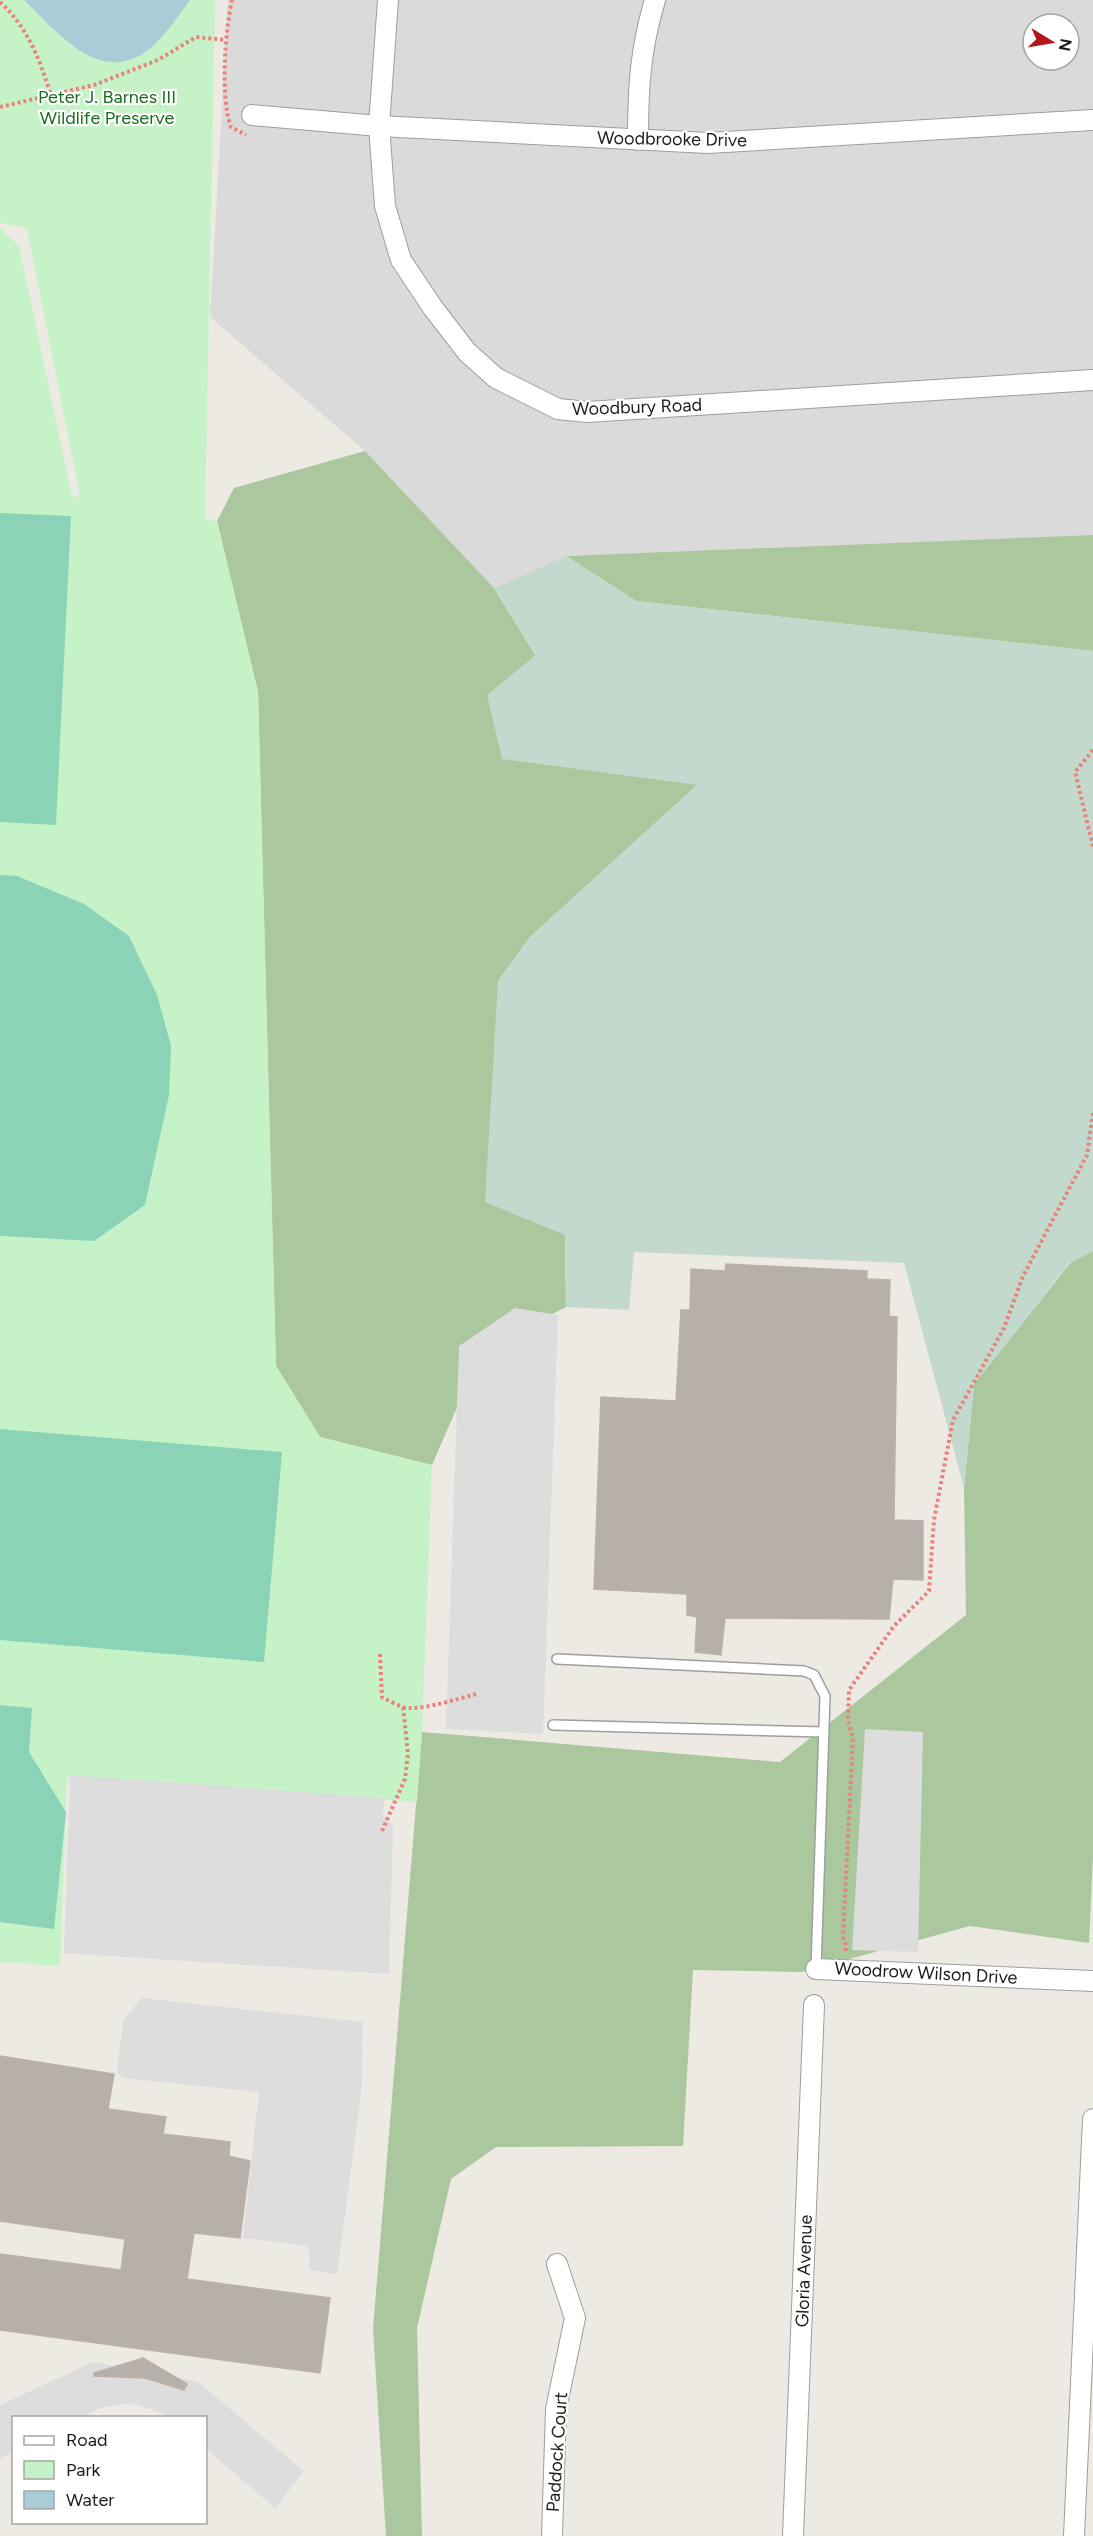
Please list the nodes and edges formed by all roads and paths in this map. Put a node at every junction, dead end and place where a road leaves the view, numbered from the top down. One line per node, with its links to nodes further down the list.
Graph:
1 (232, 0): 5 (path)
2 (388, 0): 10 (street, Woodbury Road)
3 (655, 0): 11 (street)
4 (0, 2): 6 (path)
5 (226, 40): 6 (path); 8 (path)
6 (51, 95): 7 (path)
7 (0, 107)
8 (252, 115): 10 (street, Woodbrooke Drive)
9 (1093, 120): 11 (street, Woodbrooke Drive)
10 (379, 126): 11 (street, Woodbrooke Drive); 12 (street, Woodbury Road)
11 (638, 140)
12 (1093, 380)
13 (1093, 750): 14 (path)
14 (1093, 847)
15 (1093, 1112): 24 (path)
16 (380, 1654): 19 (path)
17 (558, 1659): 21 (lane, Woodrow Wilson Drive)
18 (477, 1694): 19 (path)
19 (403, 1706): 22 (path)
20 (553, 1725): 21 (lane)
21 (824, 1732): 23 (lane, Woodrow Wilson Drive)
22 (382, 1831)
23 (816, 1969): 24 (street, Woodrow Wilson Drive)
24 (843, 1970): 25 (street, Woodrow Wilson Drive)
25 (1093, 1981)
26 (814, 2005): 30 (street, Gloria Avenue)
27 (1093, 2119): 31 (street)
28 (557, 2264): 29 (street, Paddock Court)
29 (552, 2536)
30 (793, 2536)
31 (1074, 2536)

